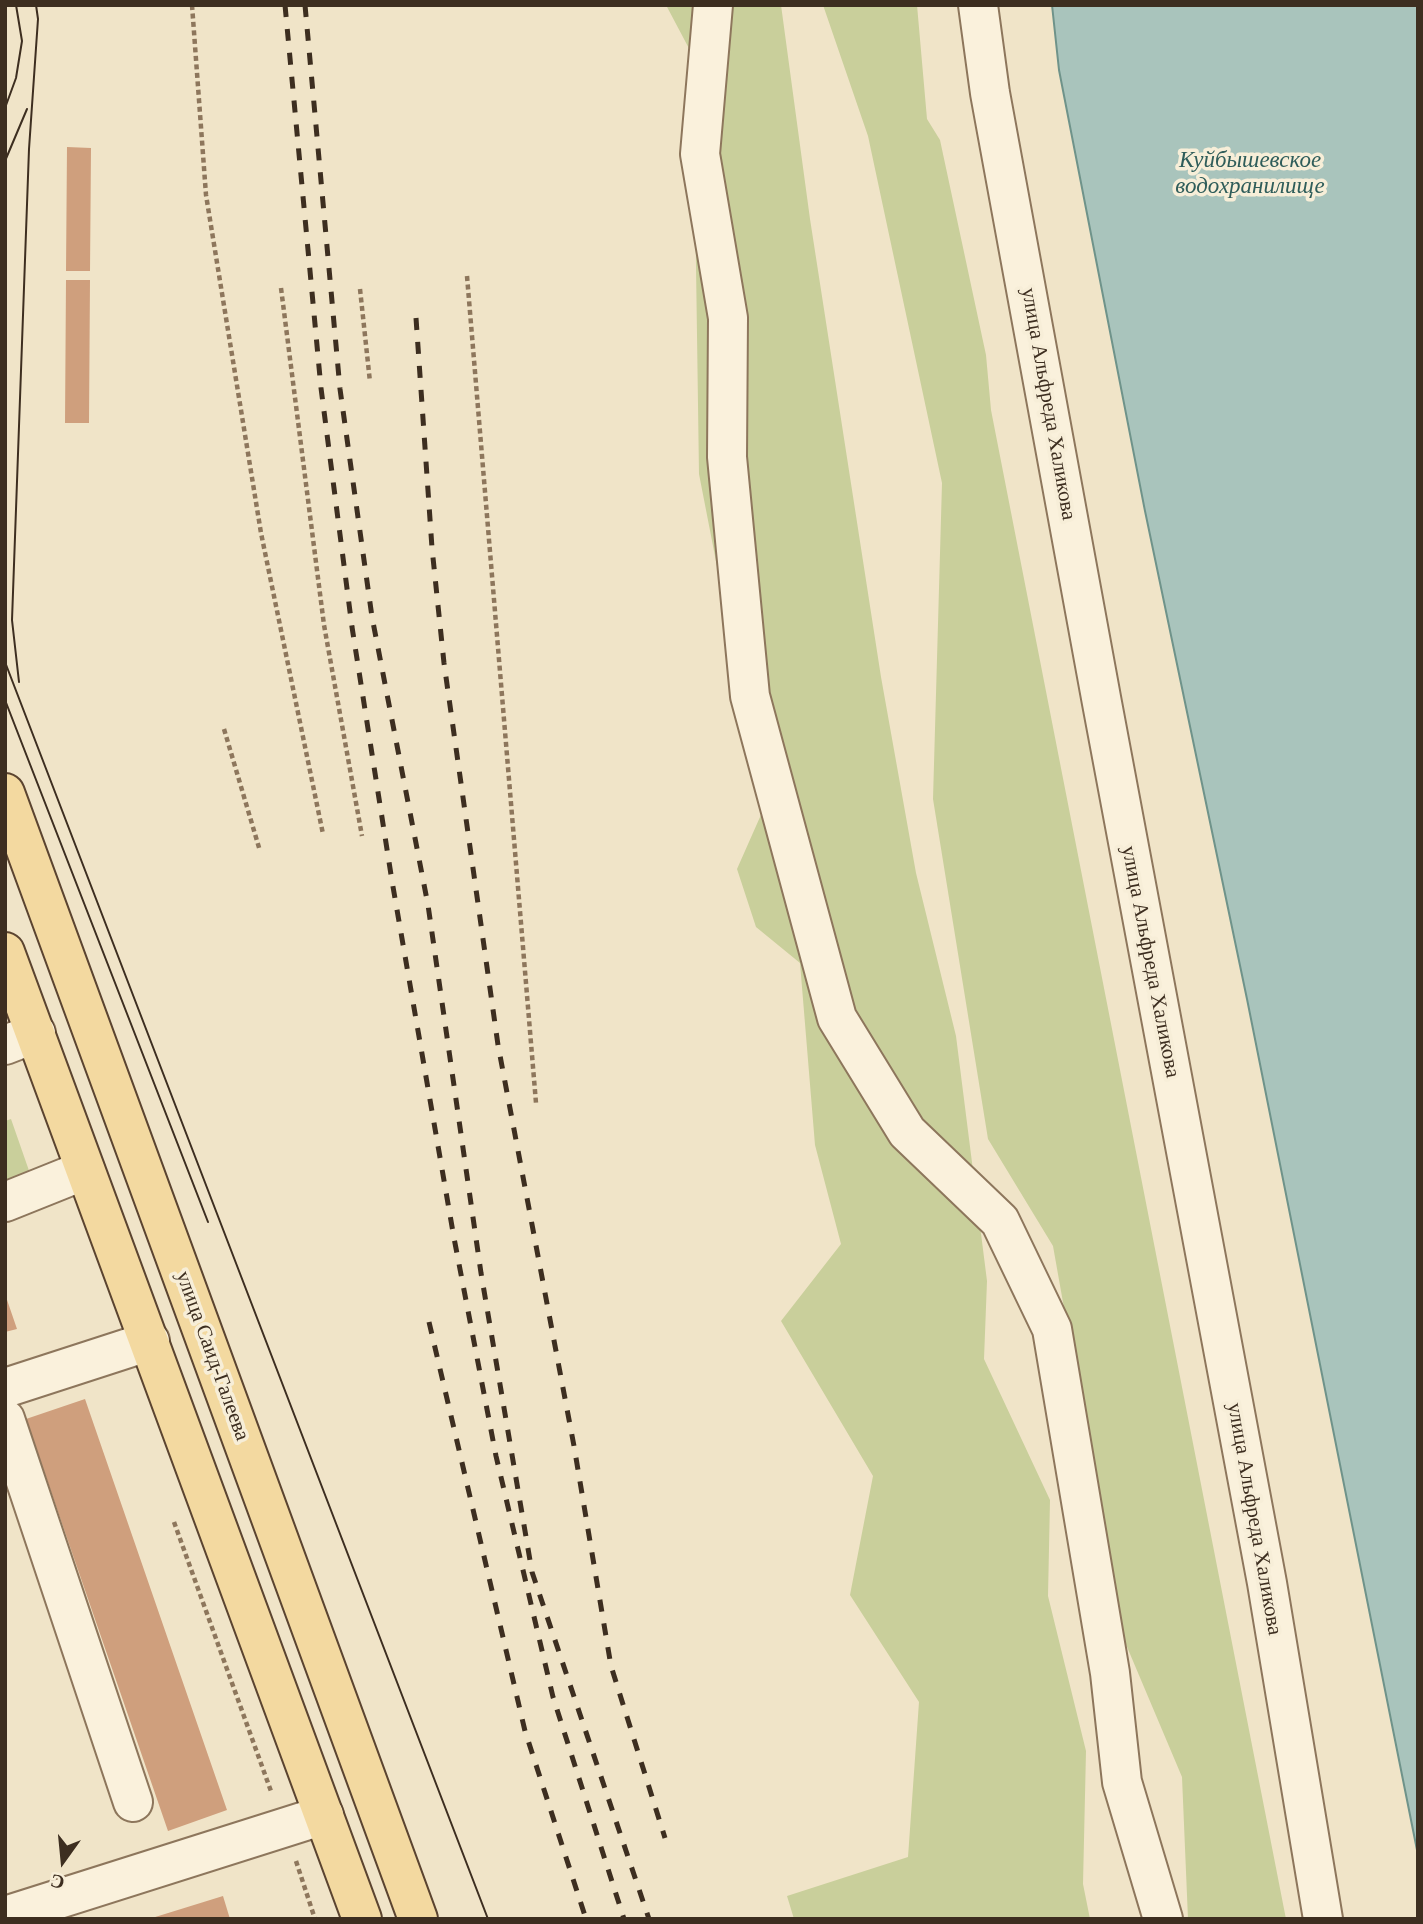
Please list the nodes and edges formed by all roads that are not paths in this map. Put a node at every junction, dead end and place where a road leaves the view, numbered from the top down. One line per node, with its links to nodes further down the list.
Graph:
1 (713, 5): 17 (street)
2 (978, 5): 18 (street, улица Альфреда Халикова)
3 (5, 793): 5 (main road, улица Саид-Галеева)
4 (5, 952): 6 (main road)
5 (86, 1014): 6 (main road); 16 (main road, улица Саид-Галеева)
6 (21, 1039): 7 (main road)
7 (85, 1170): 8 (street); 9 (main road)
8 (5, 1202)
9 (150, 1341): 10 (street); 13 (main road)
10 (5, 1388)
11 (5, 1419): 12 (street)
12 (133, 1802)
13 (324, 1815): 14 (street); 15 (main road)
14 (5, 1916)
15 (362, 1919)
16 (418, 1919)
17 (1163, 1919)
18 (1323, 1919)

